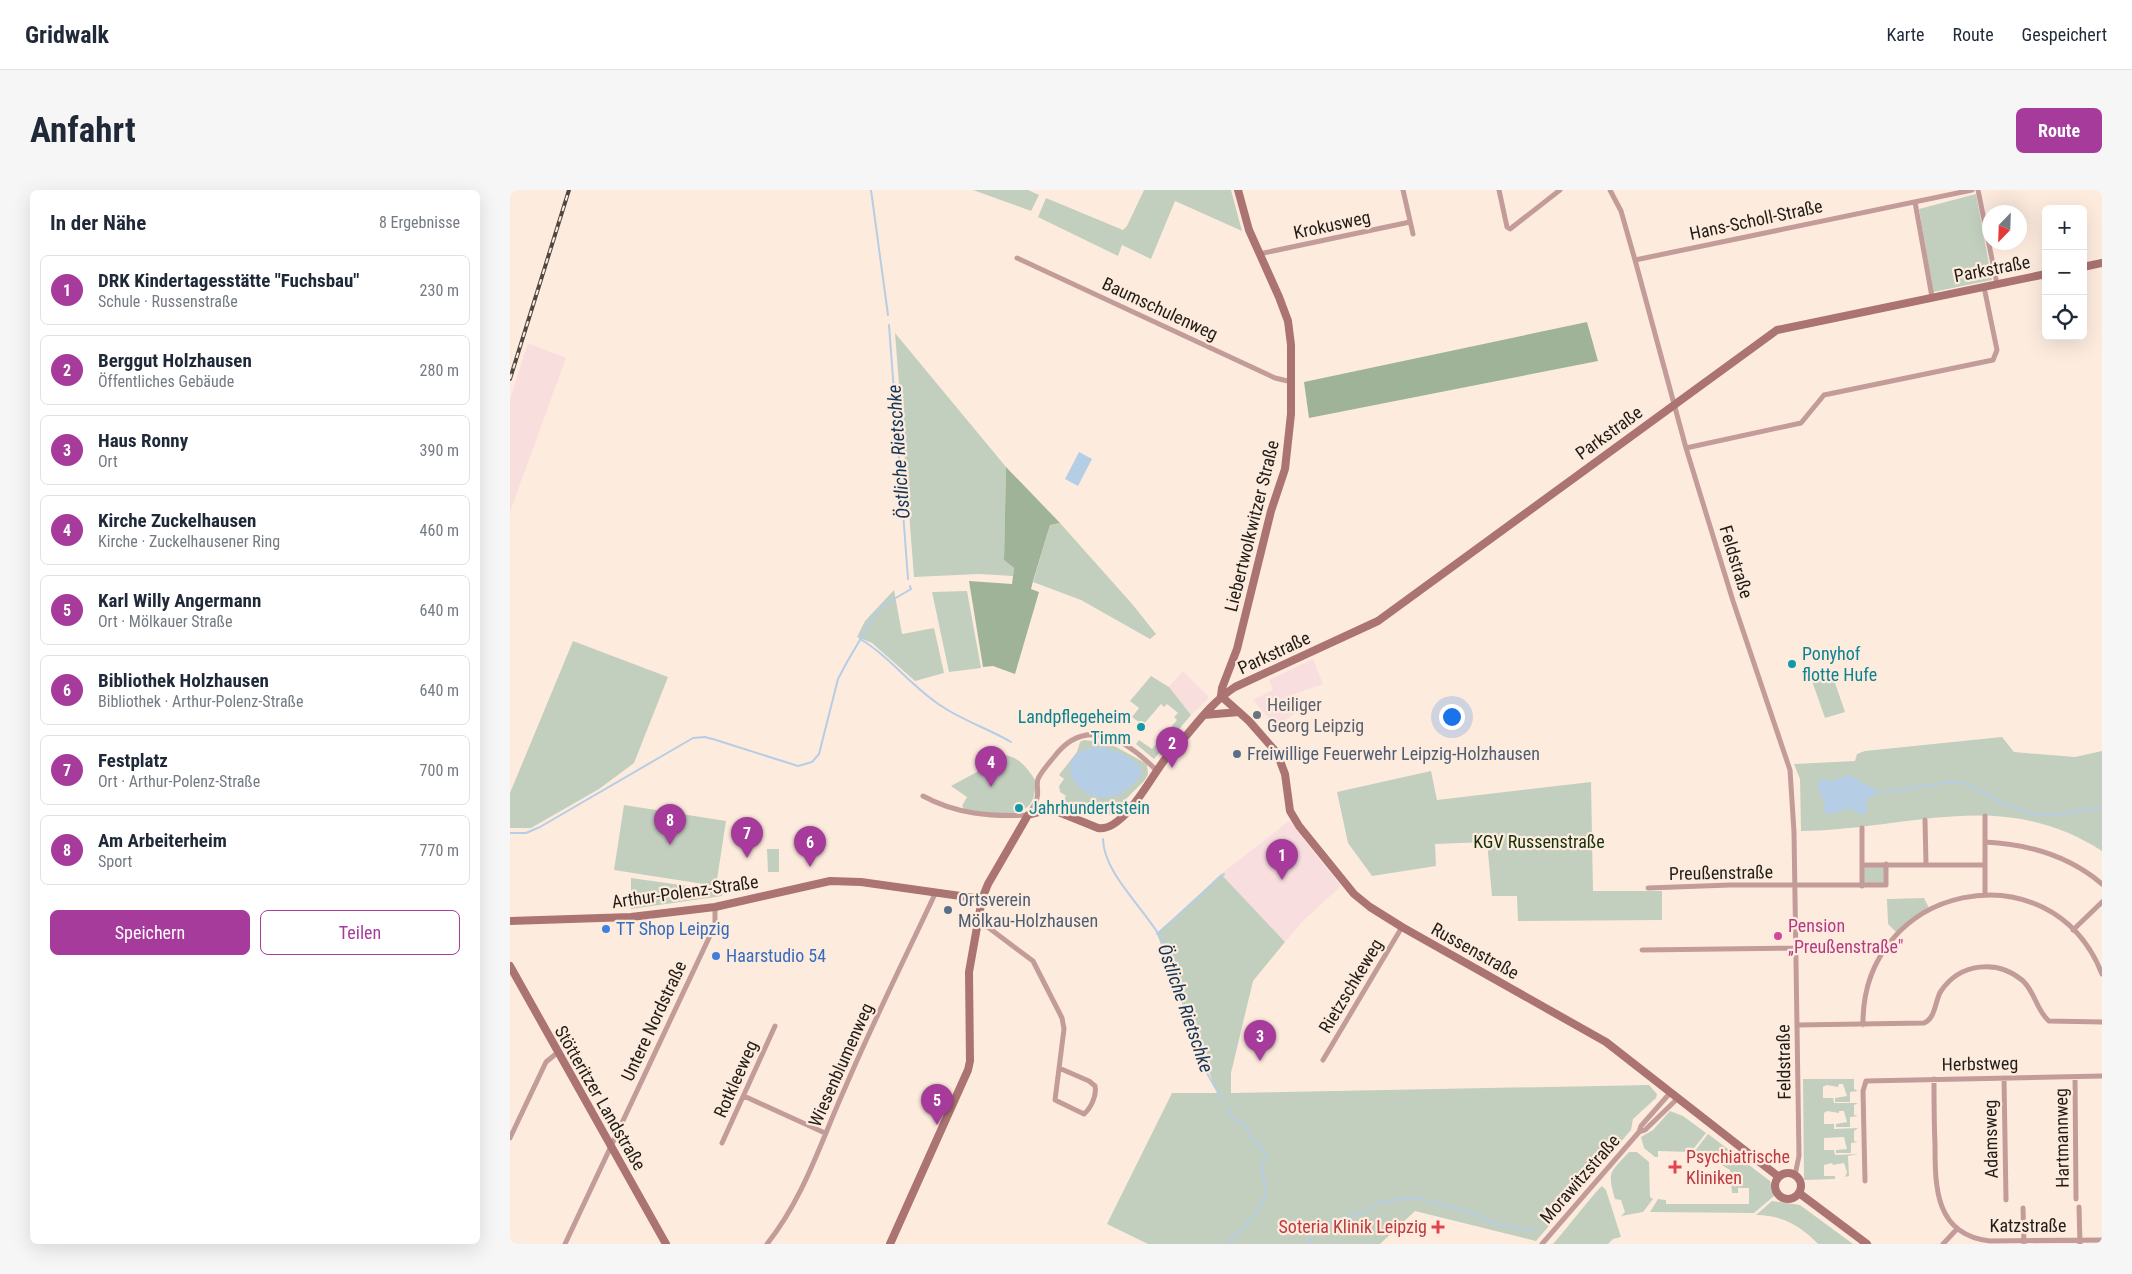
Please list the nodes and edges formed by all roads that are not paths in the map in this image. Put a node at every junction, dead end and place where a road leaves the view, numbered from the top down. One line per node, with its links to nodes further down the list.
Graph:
1 (1238, 190): 11 (street, Liebertwolkwitzer Straße)
2 (1403, 190): 9 (street)
3 (1499, 190): 4 (street)
4 (1560, 190)
5 (1610, 190): 13 (street, Feldstraße)
6 (1972, 190): 8 (street, Hans-Scholl-Straße)
7 (1978, 190): 17 (street)
8 (1915, 202): 13 (street, Hans-Scholl-Straße); 19 (street)
9 (1410, 222): 10 (street); 11 (street, Krokusweg)
10 (1413, 234)
11 (1259, 254): 20 (street, Liebertwolkwitzer Straße)
12 (1017, 258): 20 (street, Baumschulenweg)
13 (1635, 260): 21 (street, Feldstraße)
14 (2102, 263): 15 (street)
15 (2087, 266)
16 (2042, 275): 17 (street, Parkstraße)
17 (1997, 284): 18 (street, Parkstraße)
18 (1984, 286): 19 (street, Parkstraße); 22 (street)
19 (1932, 297): 21 (street, Parkstraße)
20 (1292, 382): 23 (street, Liebertwolkwitzer Straße)
21 (1674, 404): 22 (street, Feldstraße); 23 (street, Parkstraße)
22 (1686, 448): 38 (street, Feldstraße)
23 (1221, 696): 24 (street, Russenstraße); 25 (street)
24 (1239, 712): 25 (street); 48 (street, Russenstraße)
25 (1203, 715): 26 (street)
26 (1157, 772): 28 (street); 28 (street)
27 (923, 796): 28 (street)
28 (1028, 815): 43 (street)
29 (1985, 816): 32 (street)
30 (1926, 820): 34 (street)
31 (1862, 828): 35 (street)
32 (1985, 842): 36 (street); 37 (street)
33 (1886, 864): 34 (street); 35 (street); 39 (street, Preußenstraße)
34 (1926, 864): 36 (street)
35 (1862, 865): 39 (street)
36 (1985, 865): 42 (street)
37 (2102, 884)
38 (1795, 885): 39 (street, Preußenstraße); 40 (street, Preußenstraße); 50 (street, Feldstraße)
39 (1862, 886)
40 (1648, 888)
41 (935, 894): 43 (street, Arthur-Polenz-Straße); 45 (street, Arthur-Polenz-Straße); 69 (street, Wiesenblumenweg)
42 (1985, 895): 49 (street); 56 (street)
43 (982, 900): 47 (street)
44 (2102, 902): 49 (street)
45 (715, 907): 46 (street, Arthur-Polenz-Straße); 72 (street, Untere Nordstraße)
46 (510, 921)
47 (978, 923): 60 (street); 89 (street)
48 (1402, 927): 59 (street, Rietzschkeweg); 65 (street, Russenstraße)
49 (2073, 930): 53 (street)
50 (1796, 948): 51 (street); 55 (street, Feldstraße)
51 (1642, 950)
52 (510, 966): 58 (street, Stötteritzer Landstraße)
53 (2102, 974)
54 (2102, 1022): 56 (street)
55 (1798, 1025): 56 (street); 73 (street, Feldstraße)
56 (1862, 1025)
57 (775, 1026): 66 (street, Rotkleeweg)
58 (557, 1053): 70 (street); 72 (street, Stötteritzer Landstraße)
59 (1322, 1060)
60 (1059, 1068): 60 (street)
61 (2102, 1076): 62 (street, Herbstweg)
62 (2074, 1077): 63 (street, Herbstweg); 77 (street, Hartmannweg)
63 (2004, 1078): 64 (street, Herbstweg); 78 (street, Adamsweg)
64 (1934, 1079): 75 (street, Herbstweg); 81 (street, Katzstraße)
65 (1670, 1092): 67 (street, Russenstraße); 68 (street, Morawitzstraße)
66 (744, 1096): 69 (street); 71 (street, Rotkleeweg)
67 (1677, 1099): 68 (street, Morawitzstraße); 74 (street, Russenstraße)
68 (1638, 1132): 90 (street, Morawitzstraße)
69 (825, 1133): 88 (street, Wiesenblumenweg)
70 (510, 1138)
71 (722, 1143)
72 (610, 1146): 86 (street, Untere Nordstraße); 87 (street, Stötteritzer Landstraße)
73 (1795, 1175): 74 (street); 76 (street)
74 (1779, 1177): 76 (street)
75 (1865, 1180)
76 (1799, 1193): 91 (street)
77 (2076, 1199)
78 (2006, 1200)
79 (2079, 1207): 84 (street, Katzstraße)
80 (2023, 1208): 85 (street)
81 (1957, 1228): 83 (street, Katzstraße); 92 (street)
82 (2102, 1240): 84 (street, Katzstraße)
83 (1976, 1241): 85 (street, Katzstraße)
84 (2079, 1242): 85 (street, Katzstraße)
85 (2024, 1243)
86 (565, 1244)
87 (666, 1244)
88 (767, 1244)
89 (890, 1244)
90 (1542, 1244)
91 (1867, 1244)
92 (1943, 1244)

